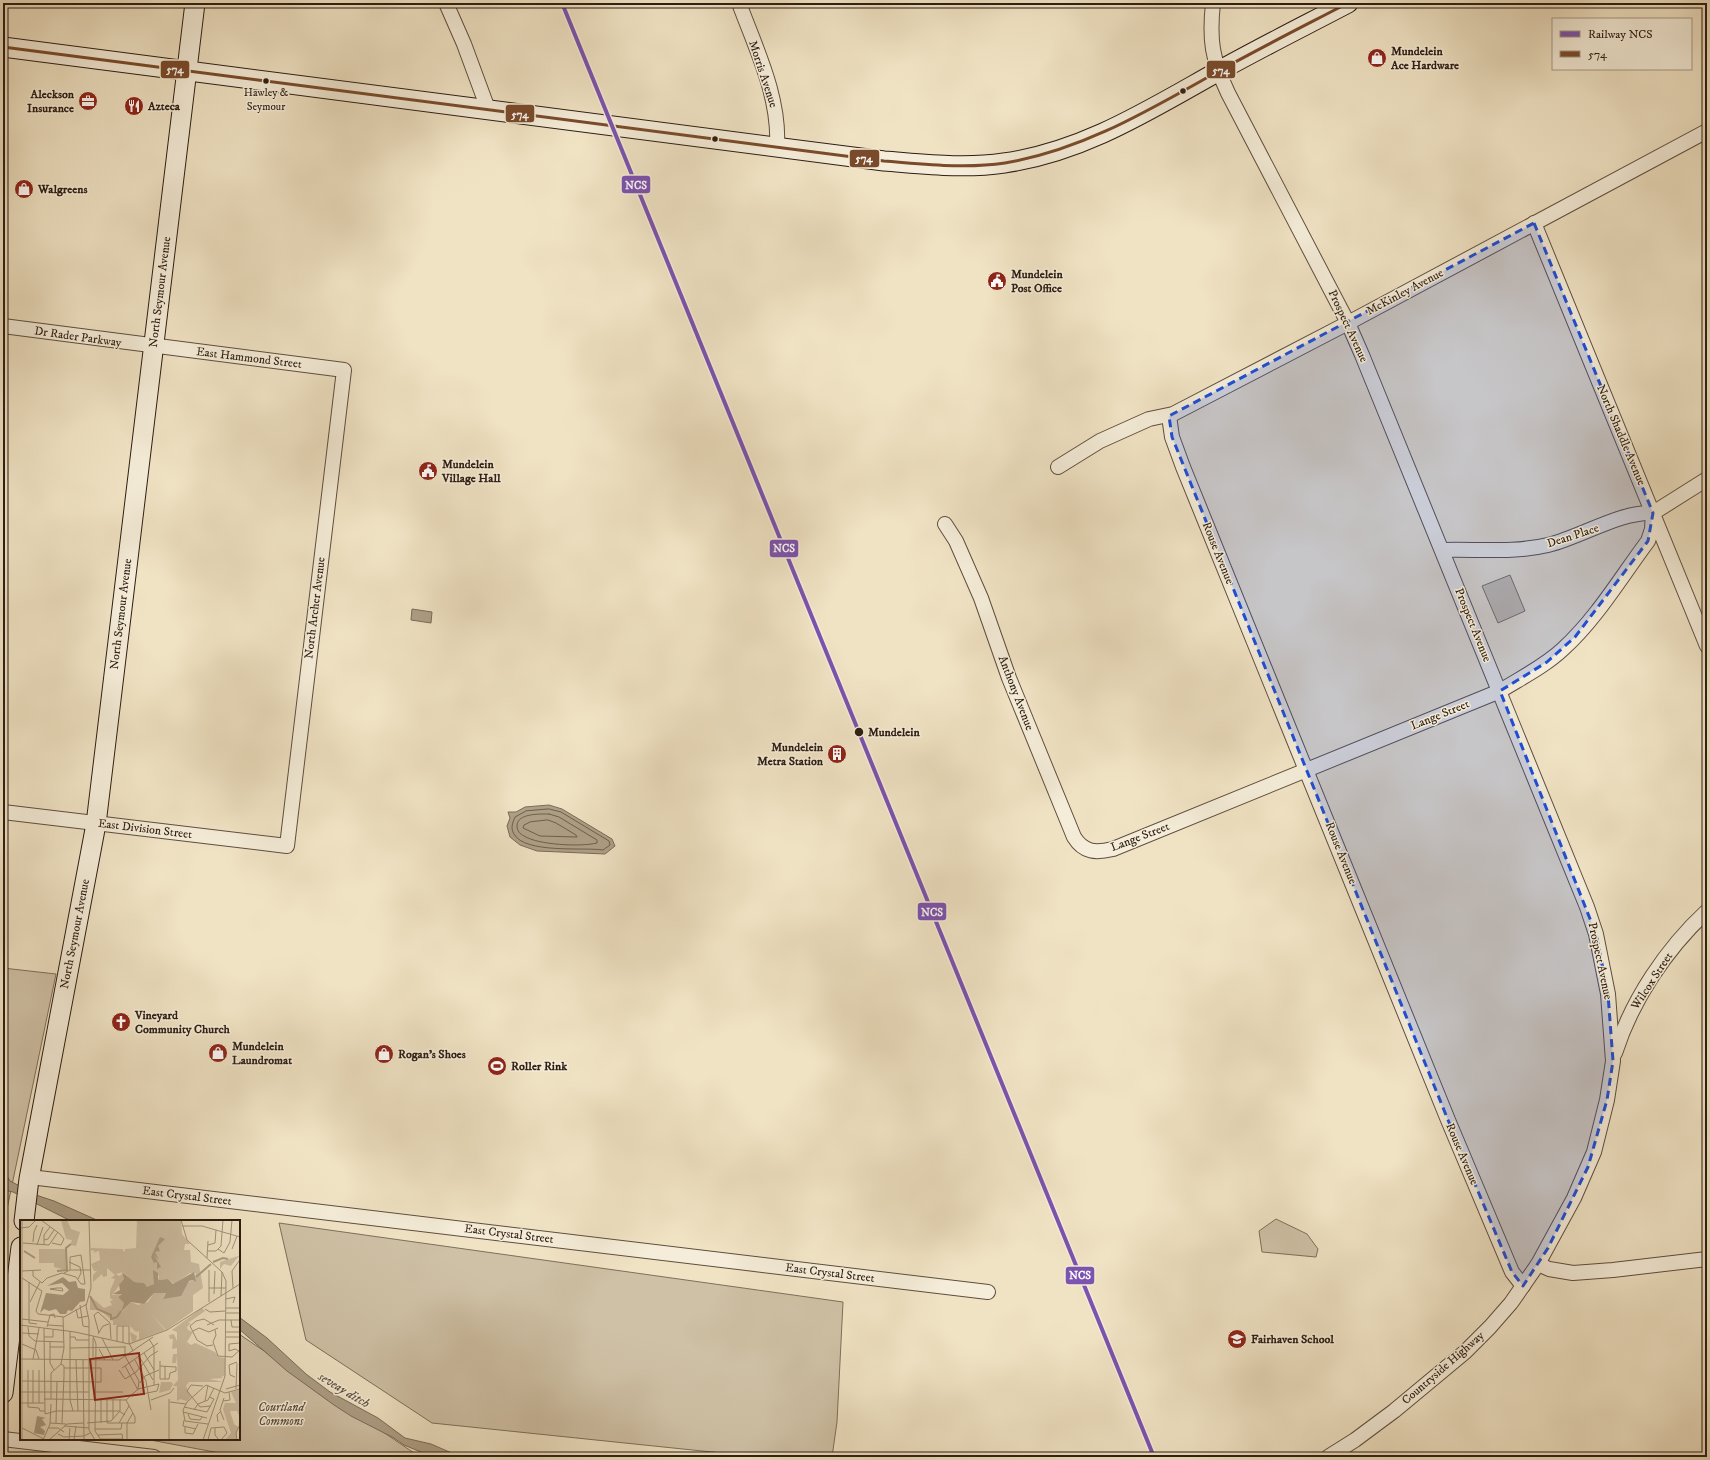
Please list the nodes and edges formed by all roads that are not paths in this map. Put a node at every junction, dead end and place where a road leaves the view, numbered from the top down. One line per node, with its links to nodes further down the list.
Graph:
1 (195, 3): 7 (street, North Seymour Avenue)
2 (446, 3): 9 (street)
3 (739, 3): 11 (street, Morris Avenue)
4 (1213, 3): 8 (street, Prospect Avenue)
5 (1348, 3): 8 (street)
6 (3, 47): 7 (street)
7 (187, 71): 9 (street); 15 (street, North Seymour Avenue)
8 (1219, 71): 11 (street); 13 (street, Prospect Avenue)
9 (488, 109): 11 (street)
10 (1707, 131): 12 (street, McKinley Avenue)
11 (777, 146)
12 (1534, 224): 13 (street, McKinley Avenue); 20 (street, North Shaddle Avenue)
13 (1348, 323): 17 (street, McKinley Avenue); 22 (street, Prospect Avenue)
14 (3, 326): 15 (street, Dr Rader Parkway)
15 (154, 347): 16 (street, East Hammond Street); 27 (street, North Seymour Avenue)
16 (344, 370): 28 (street, North Archer Avenue)
17 (1169, 416): 18 (street, McKinley Avenue); 25 (street, Rouse Avenue)
18 (1058, 467)
19 (1707, 479): 20 (street)
20 (1653, 513): 22 (street, Dean Place); 23 (street, North Shaddle Avenue); 24 (street, Lange Street)
21 (945, 524): 29 (street, Anthony Avenue)
22 (1443, 550): 24 (street, Prospect Avenue)
23 (1707, 646)
24 (1500, 691): 25 (street, Lange Street); 31 (street, Prospect Avenue)
25 (1307, 770): 29 (street, Lange Street); 37 (street, Rouse Avenue)
26 (3, 812): 27 (street, East Division Street)
27 (96, 824): 28 (street, East Division Street); 32 (street, North Seymour Avenue)
28 (287, 846)
29 (1097, 852)
30 (1707, 911): 31 (street, Wilcox Street)
31 (1613, 1061): 36 (street, Prospect Avenue)
32 (30, 1178): 33 (street, North Seymour Avenue); 38 (street, East Crystal Street)
33 (25, 1216)
34 (20, 1256): 39 (street)
35 (1707, 1258): 36 (street)
36 (1538, 1264): 37 (street, Countryside Highway)
37 (1523, 1286): 42 (street, Countryside Highway)
38 (988, 1292)
39 (3, 1393)
40 (3, 1439): 41 (street)
41 (154, 1457)
42 (1328, 1457)

